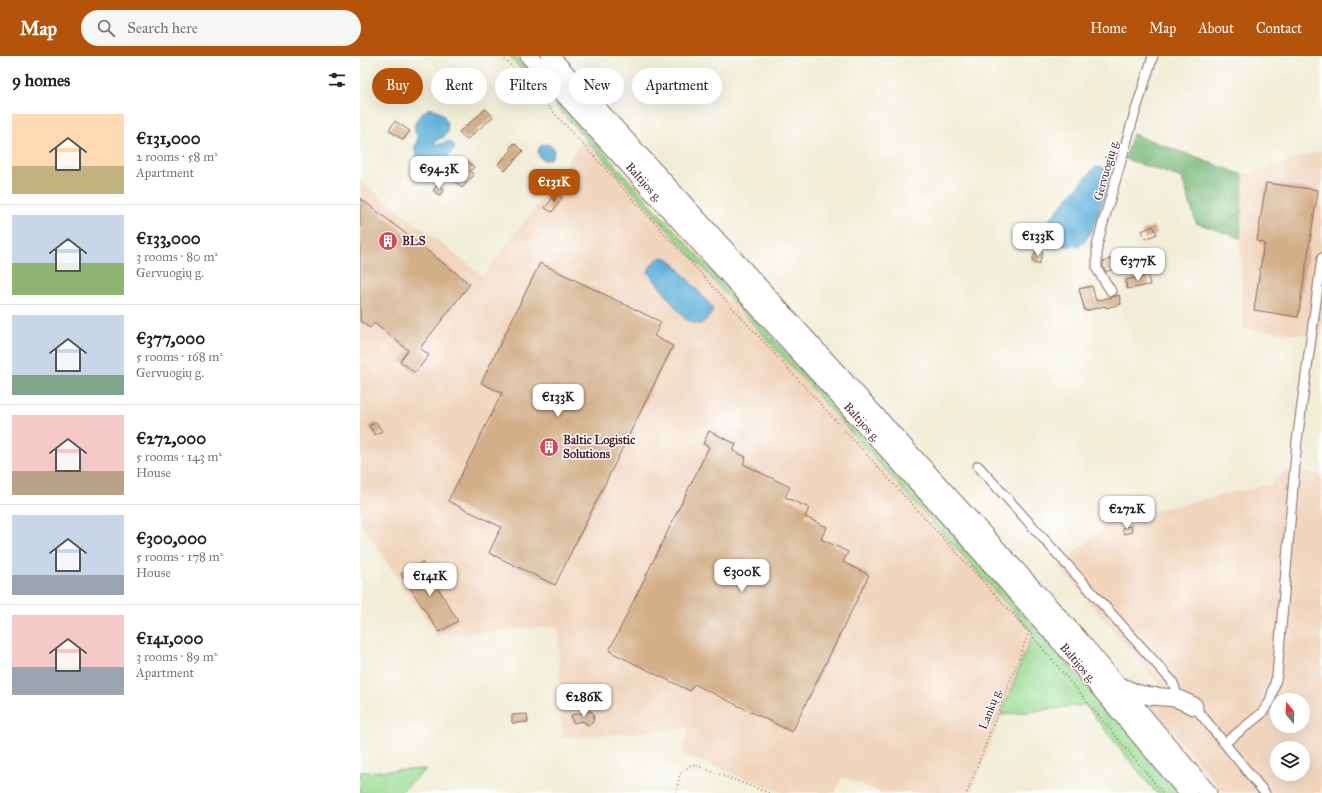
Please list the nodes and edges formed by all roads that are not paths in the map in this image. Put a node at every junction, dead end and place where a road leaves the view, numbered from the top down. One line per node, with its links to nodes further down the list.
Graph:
1 (529, 56): 11 (highway, Baltijos g.)
2 (550, 56): 7 (highway, Baltijos g.)
3 (1153, 56): 5 (street, Gervuogių g.)
4 (1322, 258): 10 (street)
5 (1110, 291)
6 (978, 466): 8 (street)
7 (1119, 686): 8 (highway); 12 (highway, Baltijos g.)
8 (1176, 698): 9 (highway)
9 (1194, 706): 10 (street)
10 (1225, 743): 13 (street)
11 (1188, 793)
12 (1208, 793)
13 (1264, 793)

